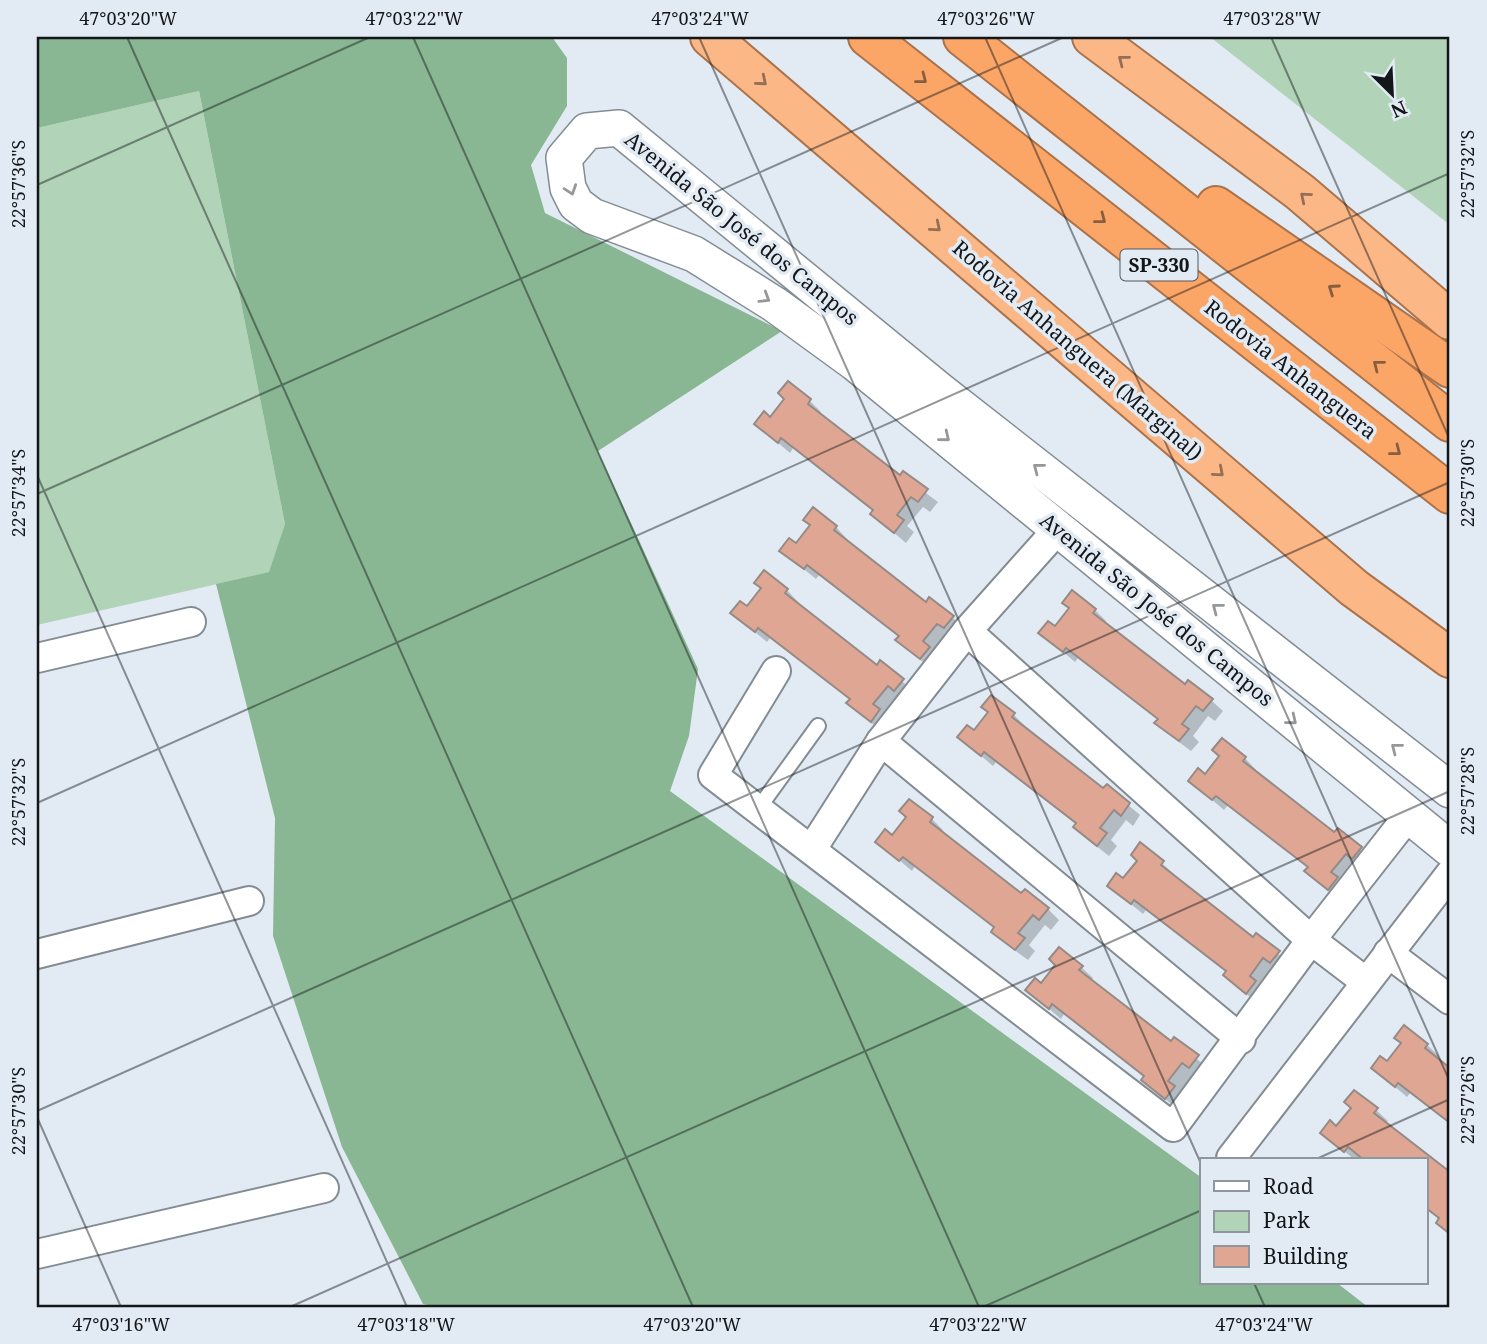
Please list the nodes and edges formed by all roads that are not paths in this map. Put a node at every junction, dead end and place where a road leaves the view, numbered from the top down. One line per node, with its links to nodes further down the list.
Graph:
1 (710, 37): 11 (highway, Rodovia Anhanguera (Marginal), one-way to 11)
2 (869, 37): 9 (highway, Rodovia Anhanguera / SP-330, one-way to 9)
3 (963, 37): 8 (highway, SP-330, one-way to 3)
4 (975, 37): 7 (highway, one-way to 4)
5 (1092, 37): 6 (highway, one-way to 5)
6 (1450, 320)
7 (1450, 368)
8 (1450, 422)
9 (1450, 494)
10 (1058, 529): 13 (street); 20 (street, Avenida São José dos Campos, one-way to 10); 22 (street, Avenida São José dos Campos, one-way to 22)
11 (1354, 588): 15 (highway, Rodovia Anhanguera (Marginal)); 17 (highway)
12 (191, 622): 14 (street)
13 (967, 631): 19 (street); 27 (street)
14 (37, 658)
15 (1450, 658)
16 (776, 671): 21 (street)
17 (1450, 679)
18 (818, 726): 21 (lane)
19 (880, 741): 23 (street); 32 (street)
20 (1450, 790)
21 (758, 809): 23 (street)
22 (1409, 815): 24 (street, Avenida São José dos Campos); 27 (street)
23 (812, 849): 32 (street)
24 (1450, 849)
25 (1450, 874): 28 (street)
26 (249, 901): 29 (street)
27 (1311, 940): 30 (street); 32 (street)
28 (1388, 953): 30 (street); 31 (street)
29 (37, 954)
30 (1366, 982): 33 (street)
31 (1450, 1000)
32 (1241, 1039)
33 (1231, 1158)
34 (324, 1188): 35 (street)
35 (37, 1254)

